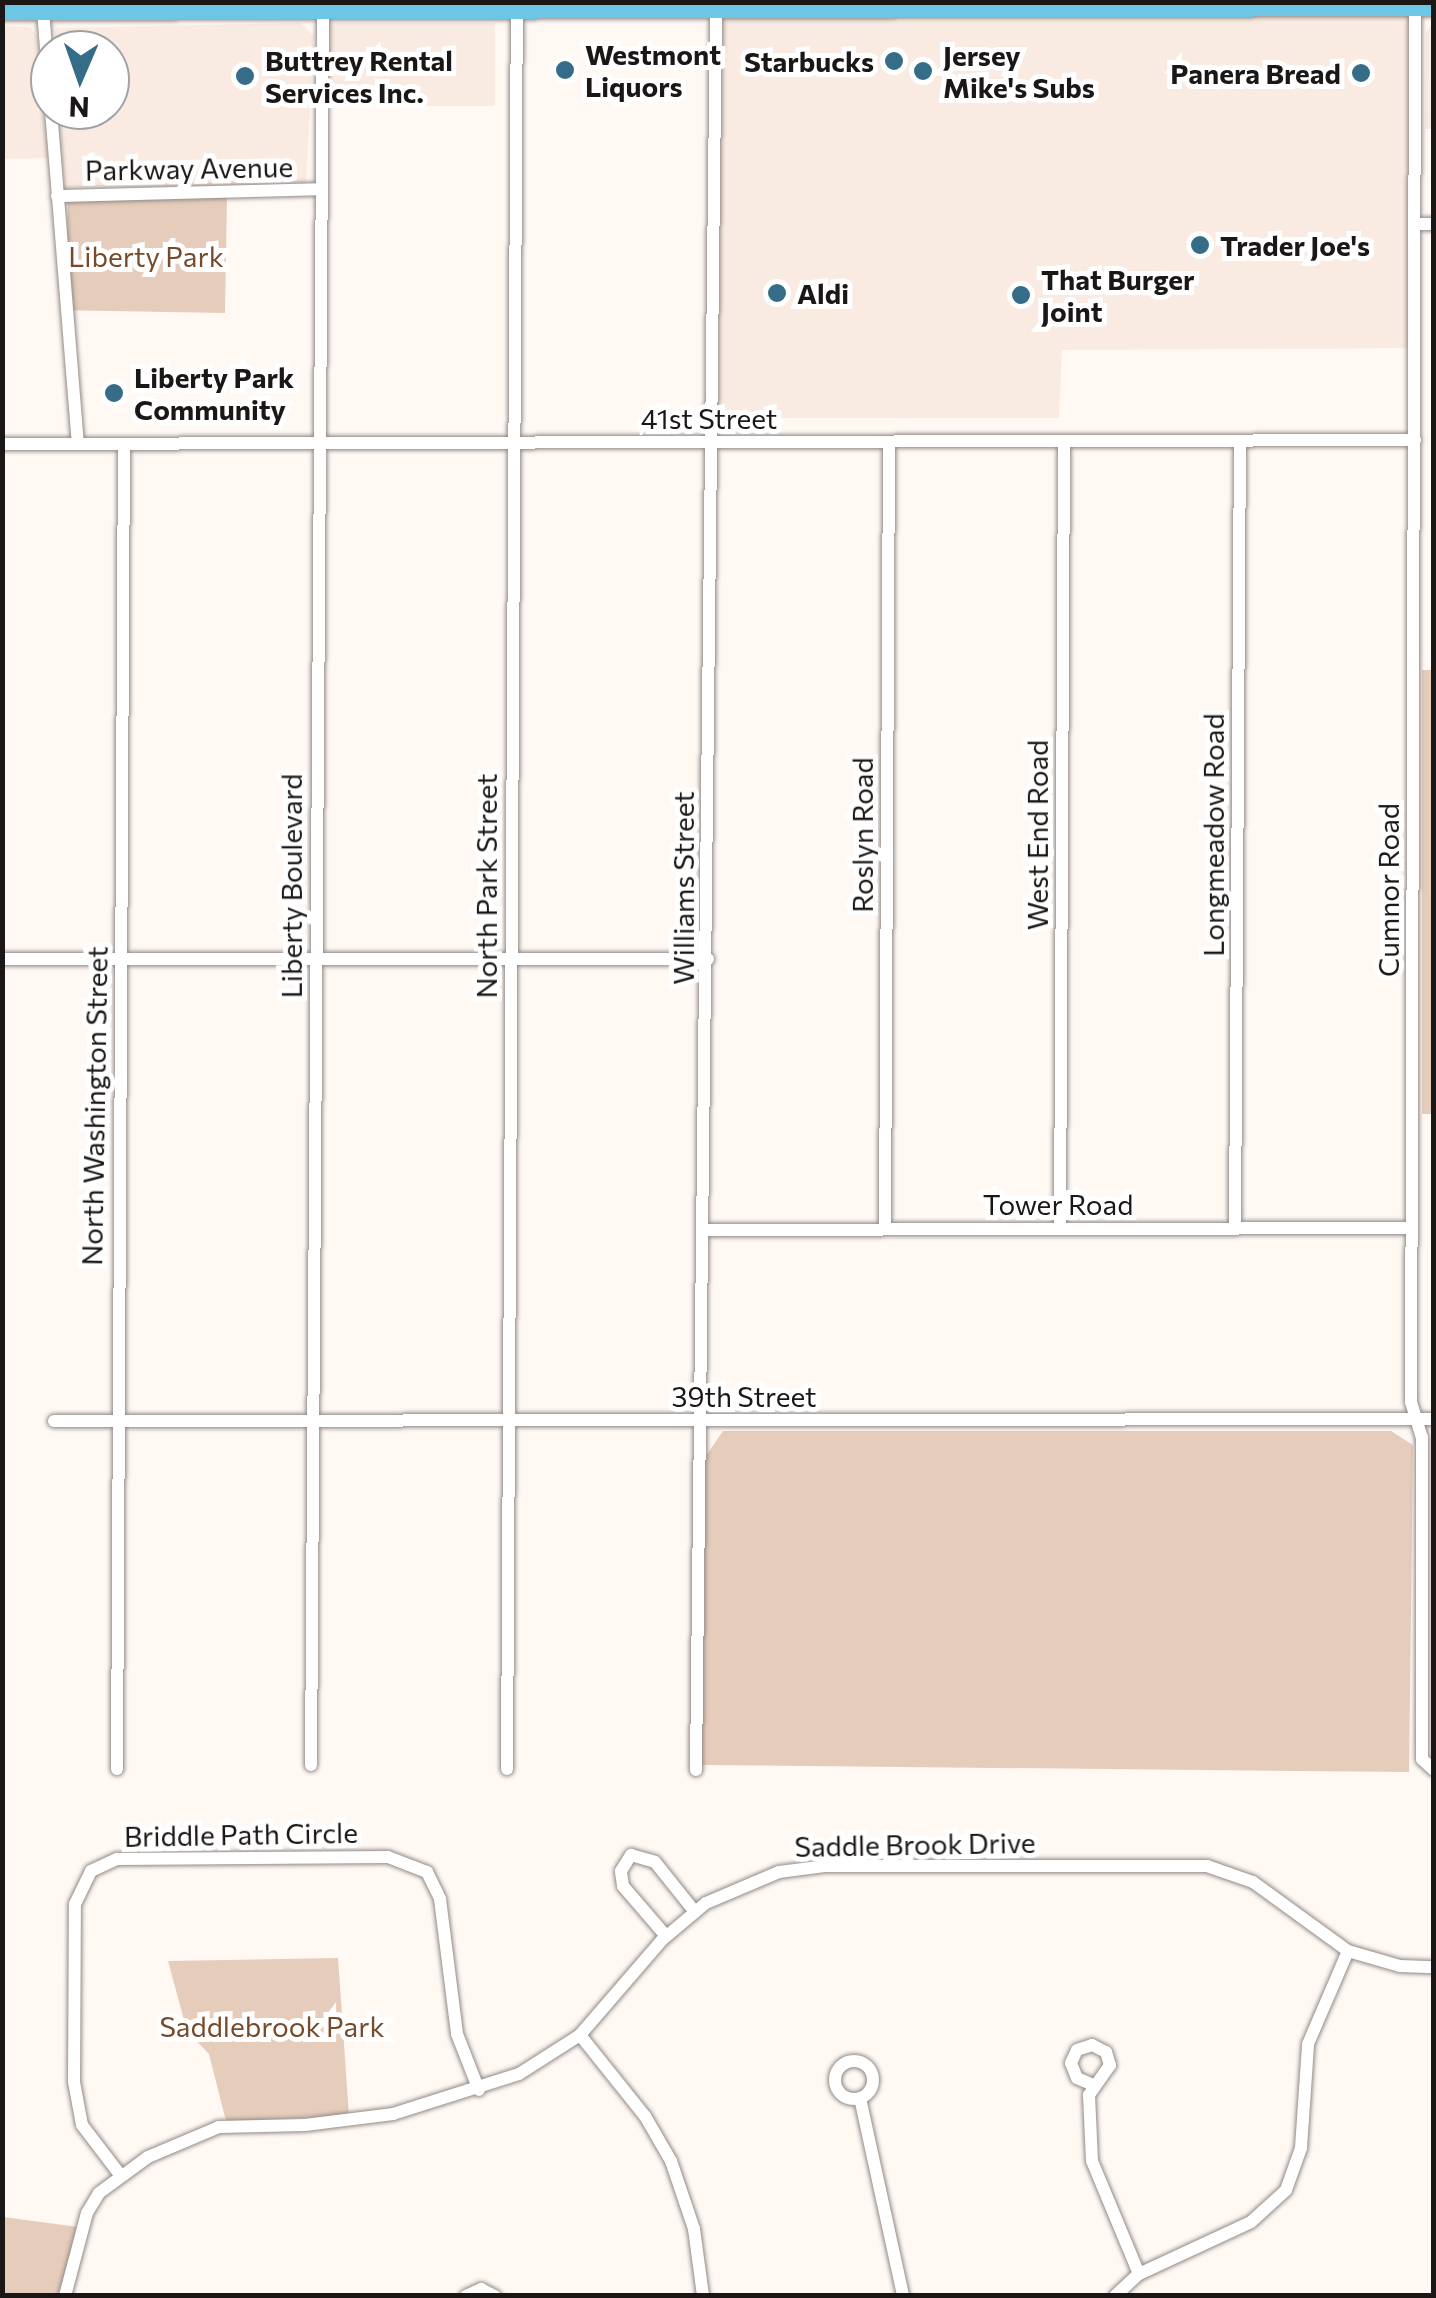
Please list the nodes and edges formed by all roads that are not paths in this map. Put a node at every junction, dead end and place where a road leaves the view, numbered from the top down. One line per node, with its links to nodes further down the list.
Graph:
1 (517, 5): 4 (main road); 6 (main road); 20 (street, North Park Street)
2 (1421, 5): 5 (main road); 13 (street, Cumnor Road)
3 (115, 6): 6 (main road); 8 (main road)
4 (716, 6): 5 (main road); 21 (street, Williams Street)
5 (946, 6)
6 (323, 8): 11 (street, Liberty Boulevard)
7 (2, 10): 8 (main road)
8 (43, 10): 9 (street)
9 (45, 30)
10 (52, 130): 12 (street)
11 (322, 189): 12 (street, Parkway Avenue); 19 (street, Liberty Boulevard)
12 (56, 196): 23 (street)
13 (1416, 224): 14 (street); 15 (street, Cumnor Road)
14 (1434, 224)
15 (1415, 440): 17 (street, 41st Street); 31 (street, Cumnor Road)
16 (1064, 441): 17 (street, 41st Street); 18 (street, 41st Street); 32 (street, West End Road)
17 (1240, 441): 30 (street, Longmeadow Road)
18 (889, 442): 21 (street, 41st Street); 34 (street, Roslyn Road)
19 (320, 443): 20 (street, 41st Street); 24 (street, 41st Street); 25 (street, Liberty Boulevard)
20 (515, 443): 21 (street, 41st Street); 26 (street, North Park Street)
21 (712, 443): 29 (street, Williams Street)
22 (2, 444): 23 (street, 41st Street)
23 (78, 444): 24 (street, 41st Street)
24 (124, 444): 28 (street, North Washington Street)
25 (316, 958): 26 (street); 28 (street); 38 (street, Liberty Boulevard)
26 (511, 958): 29 (street); 41 (street, North Park Street)
27 (2, 959): 28 (street)
28 (120, 959): 37 (street, North Washington Street)
29 (708, 959): 33 (street, Williams Street)
30 (1235, 1228): 31 (street, Tower Road); 32 (street, Tower Road)
31 (1411, 1228): 35 (street, Cumnor Road)
32 (1060, 1229): 34 (street, Tower Road)
33 (706, 1230): 34 (street, Tower Road); 40 (street, Williams Street)
34 (884, 1230)
35 (1417, 1418): 36 (street, 39th Street); 40 (street, 39th Street); 46 (street, Cumnor Road)
36 (1434, 1418)
37 (116, 1420): 38 (street, 39th Street); 39 (street, 39th Street); 43 (street, North Washington Street)
38 (310, 1420): 41 (street, 39th Street); 42 (street, Liberty Boulevard)
39 (54, 1421)
40 (704, 1421): 41 (street, 39th Street); 45 (street, Williams Street)
41 (506, 1422): 44 (street, North Park Street)
42 (311, 1765)
43 (117, 1769)
44 (507, 1769)
45 (696, 1770)
46 (1434, 1770)
47 (696, 1912): 48 (street, Saddle Brook Drive); 48 (street); 49 (street, Saddle Brook Drive)
48 (666, 1936): 51 (street, Saddle Brook Drive)
49 (1348, 1950): 50 (street, Saddle Brook Drive); 56 (street)
50 (1434, 1968)
51 (580, 2034): 53 (street, Saddle Brook Drive); 60 (street)
52 (1091, 2084): 56 (street)
53 (479, 2090): 55 (street, Saddle Brook Drive); 55 (street, Briddle Path Circle)
54 (860, 2098): 61 (street)
55 (121, 2176): 57 (street, Saddle Brook Drive)
56 (1138, 2274): 62 (street)
57 (65, 2296)
58 (466, 2296): 59 (street)
59 (495, 2296)
60 (703, 2296)
61 (903, 2296)
62 (1116, 2296)

